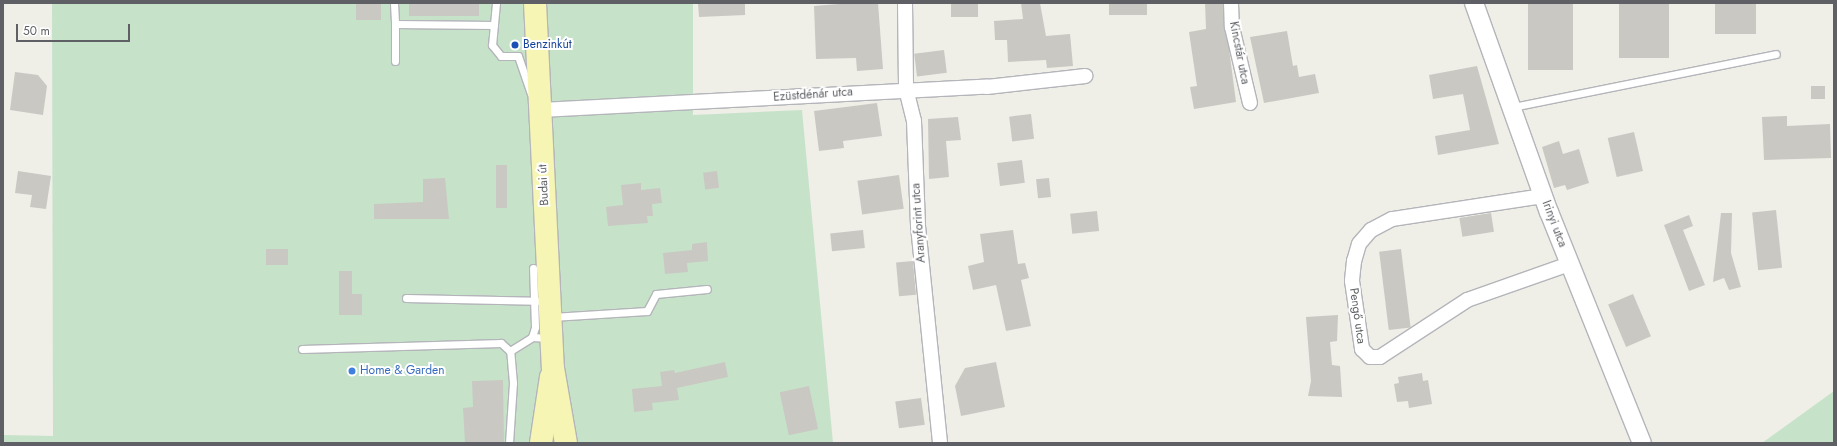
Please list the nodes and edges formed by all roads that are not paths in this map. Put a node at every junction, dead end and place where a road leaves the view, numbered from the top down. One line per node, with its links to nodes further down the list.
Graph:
1 (394, 3): 7 (lane)
2 (496, 3): 8 (lane)
3 (535, 3): 15 (main road, Budai út)
4 (905, 3): 12 (street, Aranyforint utca)
5 (1231, 3): 13 (street, Kincstár utca)
6 (1474, 3): 14 (street, Irinyi utca)
7 (395, 24): 8 (lane); 10 (lane)
8 (494, 25): 15 (lane)
9 (1776, 54): 14 (lane)
10 (395, 61)
11 (1085, 76): 12 (street, Ezüstdénár utca)
12 (906, 90): 15 (street, Ezüstdénár utca); 28 (street, Aranyforint utca)
13 (1250, 103)
14 (1513, 107): 16 (street, Irinyi utca)
15 (541, 117): 21 (main road, Budai út)
16 (1543, 196): 17 (street, Irinyi utca); 17 (street, Pengő utca)
17 (1569, 264): 29 (street, Irinyi utca)
18 (533, 268): 21 (lane)
19 (707, 289): 21 (lane)
20 (406, 298): 21 (lane)
21 (544, 319): 23 (lane); 24 (main road, Budai út)
22 (302, 349): 23 (lane)
23 (510, 351): 25 (lane)
24 (553, 368): 26 (main road, Budai út); 27 (main road, Budai út)
25 (509, 443)
26 (541, 443)
27 (566, 443)
28 (940, 443)
29 (1642, 443)

